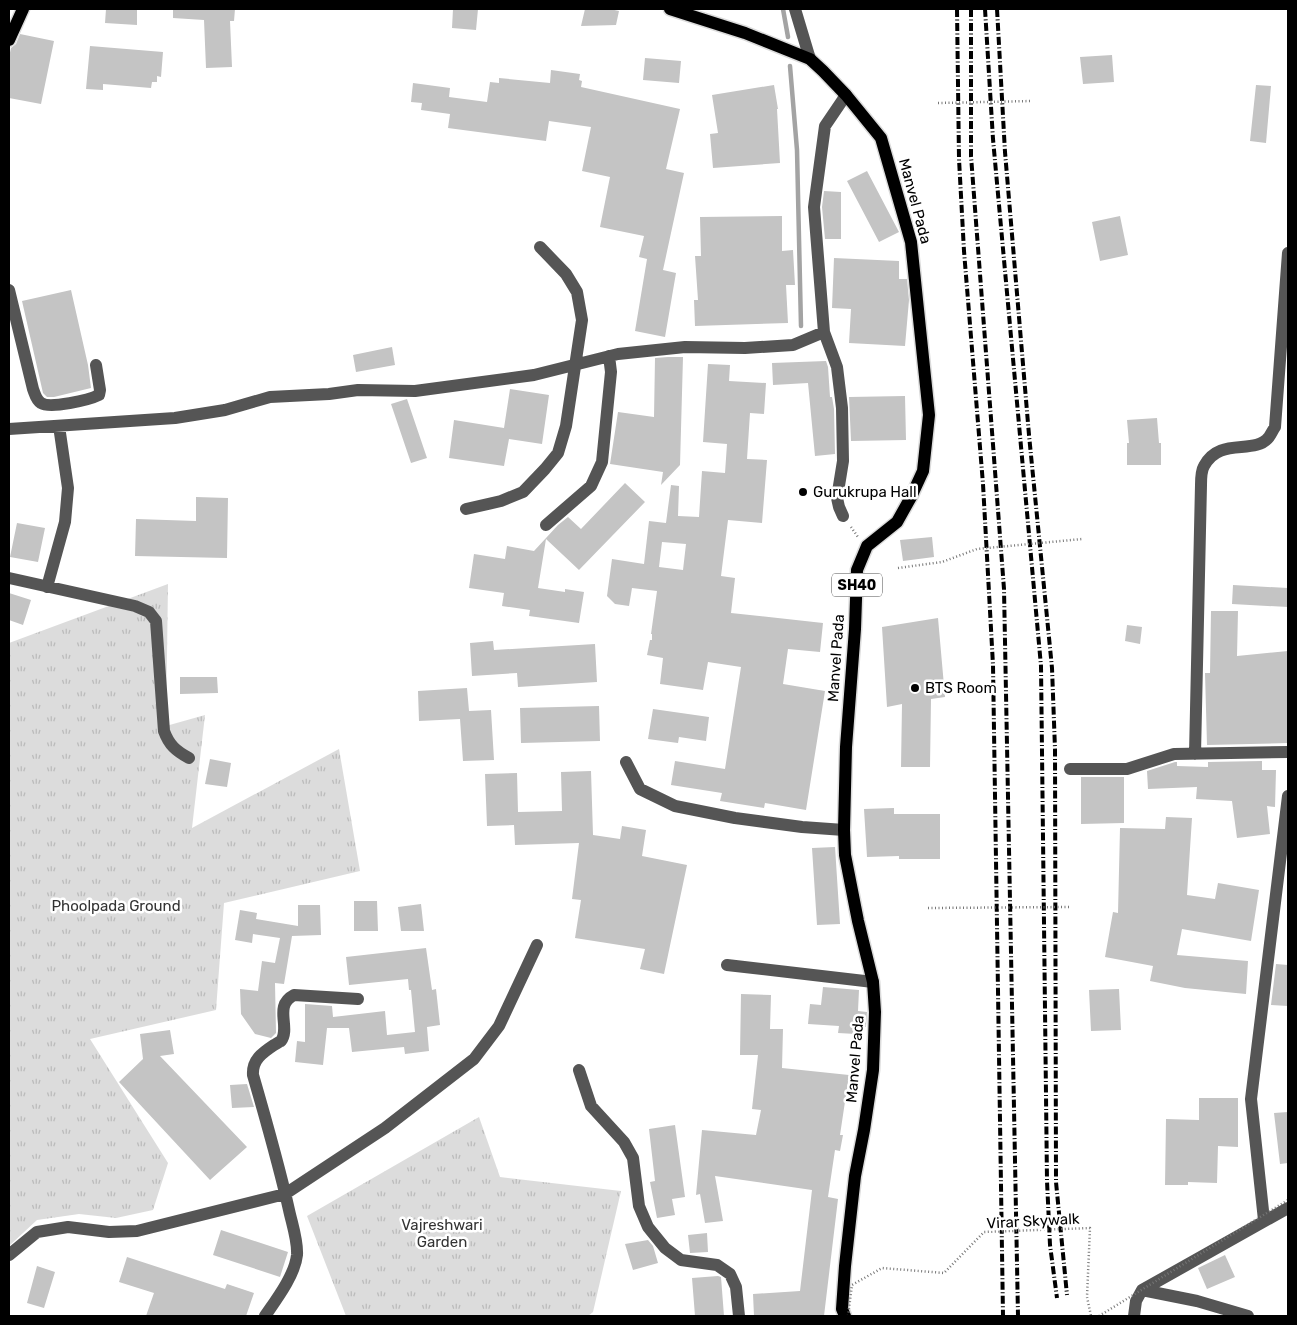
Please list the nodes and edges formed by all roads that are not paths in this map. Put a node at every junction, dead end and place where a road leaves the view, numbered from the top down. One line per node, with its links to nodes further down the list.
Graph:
1 (23, 9): 4 (main road)
2 (670, 9): 5 (main road, Manvel Pada / SH40)
3 (795, 9): 5 (street)
4 (9, 40)
5 (810, 59): 6 (main road, Manvel Pada / SH40)
6 (846, 95): 10 (street); 27 (main road, Manvel Pada / SH40)
7 (540, 247): 12 (street)
8 (1288, 253): 22 (street)
9 (9, 290): 14 (street)
10 (824, 332): 11 (street); 17 (street)
11 (610, 356): 12 (street); 18 (street)
12 (576, 363): 14 (street); 16 (street)
13 (96, 365): 14 (street)
14 (56, 415): 15 (street); 20 (street)
15 (9, 429)
16 (466, 509)
17 (843, 516)
18 (546, 525)
19 (9, 578): 20 (street)
20 (46, 587): 23 (street)
21 (1288, 752): 22 (street)
22 (1195, 754): 25 (street)
23 (189, 758)
24 (626, 762): 27 (street)
25 (1070, 769)
26 (1288, 796): 35 (street)
27 (844, 830): 30 (main road, Manvel Pada / SH40)
28 (537, 945): 33 (street)
29 (727, 965): 30 (street)
30 (873, 982): 38 (main road, Manvel Pada / SH40)
31 (358, 998): 33 (street)
32 (578, 1070): 40 (street)
33 (284, 1188): 36 (street); 39 (street)
34 (1288, 1208): 35 (street)
35 (1264, 1220): 37 (street)
36 (9, 1255)
37 (1142, 1290): 41 (street); 42 (street)
38 (845, 1314)
39 (265, 1316)
40 (739, 1316)
41 (1134, 1316)
42 (1248, 1316)

